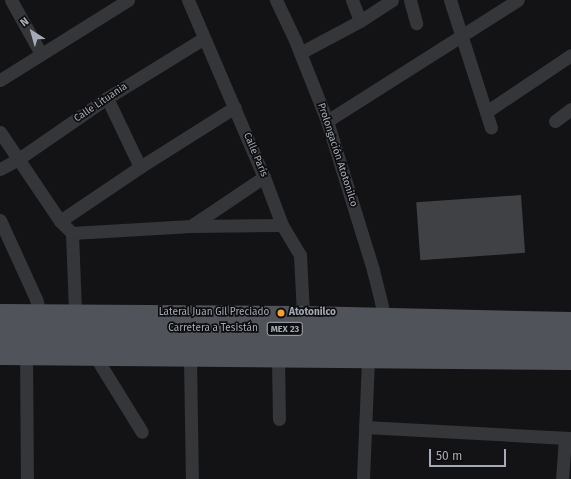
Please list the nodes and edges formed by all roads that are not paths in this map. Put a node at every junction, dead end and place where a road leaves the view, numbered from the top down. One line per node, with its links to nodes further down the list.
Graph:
1 (11, 0): 15 (street)
2 (128, 0): 15 (street)
3 (188, 0): 13 (street, Calle París)
4 (276, 0): 14 (street, Prolongación Atotonilco)
5 (352, 0): 10 (street)
6 (392, 0): 10 (street)
7 (410, 0): 11 (street)
8 (450, 0): 12 (street)
9 (518, 0): 12 (street)
10 (360, 21): 14 (street)
11 (416, 23)
12 (461, 36): 21 (street); 22 (street)
13 (204, 38): 18 (street, Calle Lituania); 19 (street, Calle París)
14 (300, 53): 22 (street, Prolongación Atotonilco)
15 (41, 54): 17 (street)
16 (570, 57): 21 (street)
17 (0, 80)
18 (106, 98): 26 (street, Calle Lituania); 27 (street)
19 (235, 107): 27 (street); 29 (street, Calle París)
20 (571, 109): 23 (street)
21 (486, 112): 24 (street)
22 (327, 121): 39 (street, Prolongación Atotonilco)
23 (555, 121)
24 (491, 128)
25 (0, 132): 26 (street)
26 (17, 160): 28 (street, Calle Lituania); 31 (street)
27 (140, 166): 31 (street)
28 (0, 169)
29 (264, 177): 32 (street, Calle París); 33 (street)
30 (0, 220): 36 (street)
31 (60, 221): 34 (street)
32 (282, 225): 33 (street); 38 (street, Calle París)
33 (191, 226): 34 (street)
34 (72, 233): 37 (street)
35 (0, 312): 36 (main road, Lateral Juan Gil Preciado)
36 (40, 312): 37 (main road, Lateral Juan Gil Preciado)
37 (74, 312): 38 (main road, Lateral Juan Gil Preciado)
38 (303, 314): 39 (main road, Lateral Juan Gil Preciado)
39 (383, 315): 40 (main road, Lateral Juan Gil Preciado)
40 (571, 320)
41 (0, 326): 42 (main road, Carretera a Tesistán / MEX 23)
42 (571, 332)
43 (0, 341): 45 (main road, Carretera a Tesistán / MEX 23)
44 (571, 347): 46 (main road, Carretera a Tesistán / MEX 23)
45 (26, 349): 46 (main road, Carretera a Tesistán / MEX 23); 47 (main road); 48 (main road); 57 (street)
46 (468, 353): 51 (main road); 52 (main road)
47 (0, 356)
48 (95, 356): 49 (main road); 55 (street)
49 (190, 358): 50 (main road); 58 (street)
50 (278, 358): 51 (main road); 53 (street)
51 (368, 359): 54 (street)
52 (571, 361)
53 (279, 419)
54 (365, 427): 56 (street); 59 (street)
55 (142, 432)
56 (568, 438): 60 (street)
57 (27, 479)
58 (192, 479)
59 (363, 479)
60 (562, 479)

